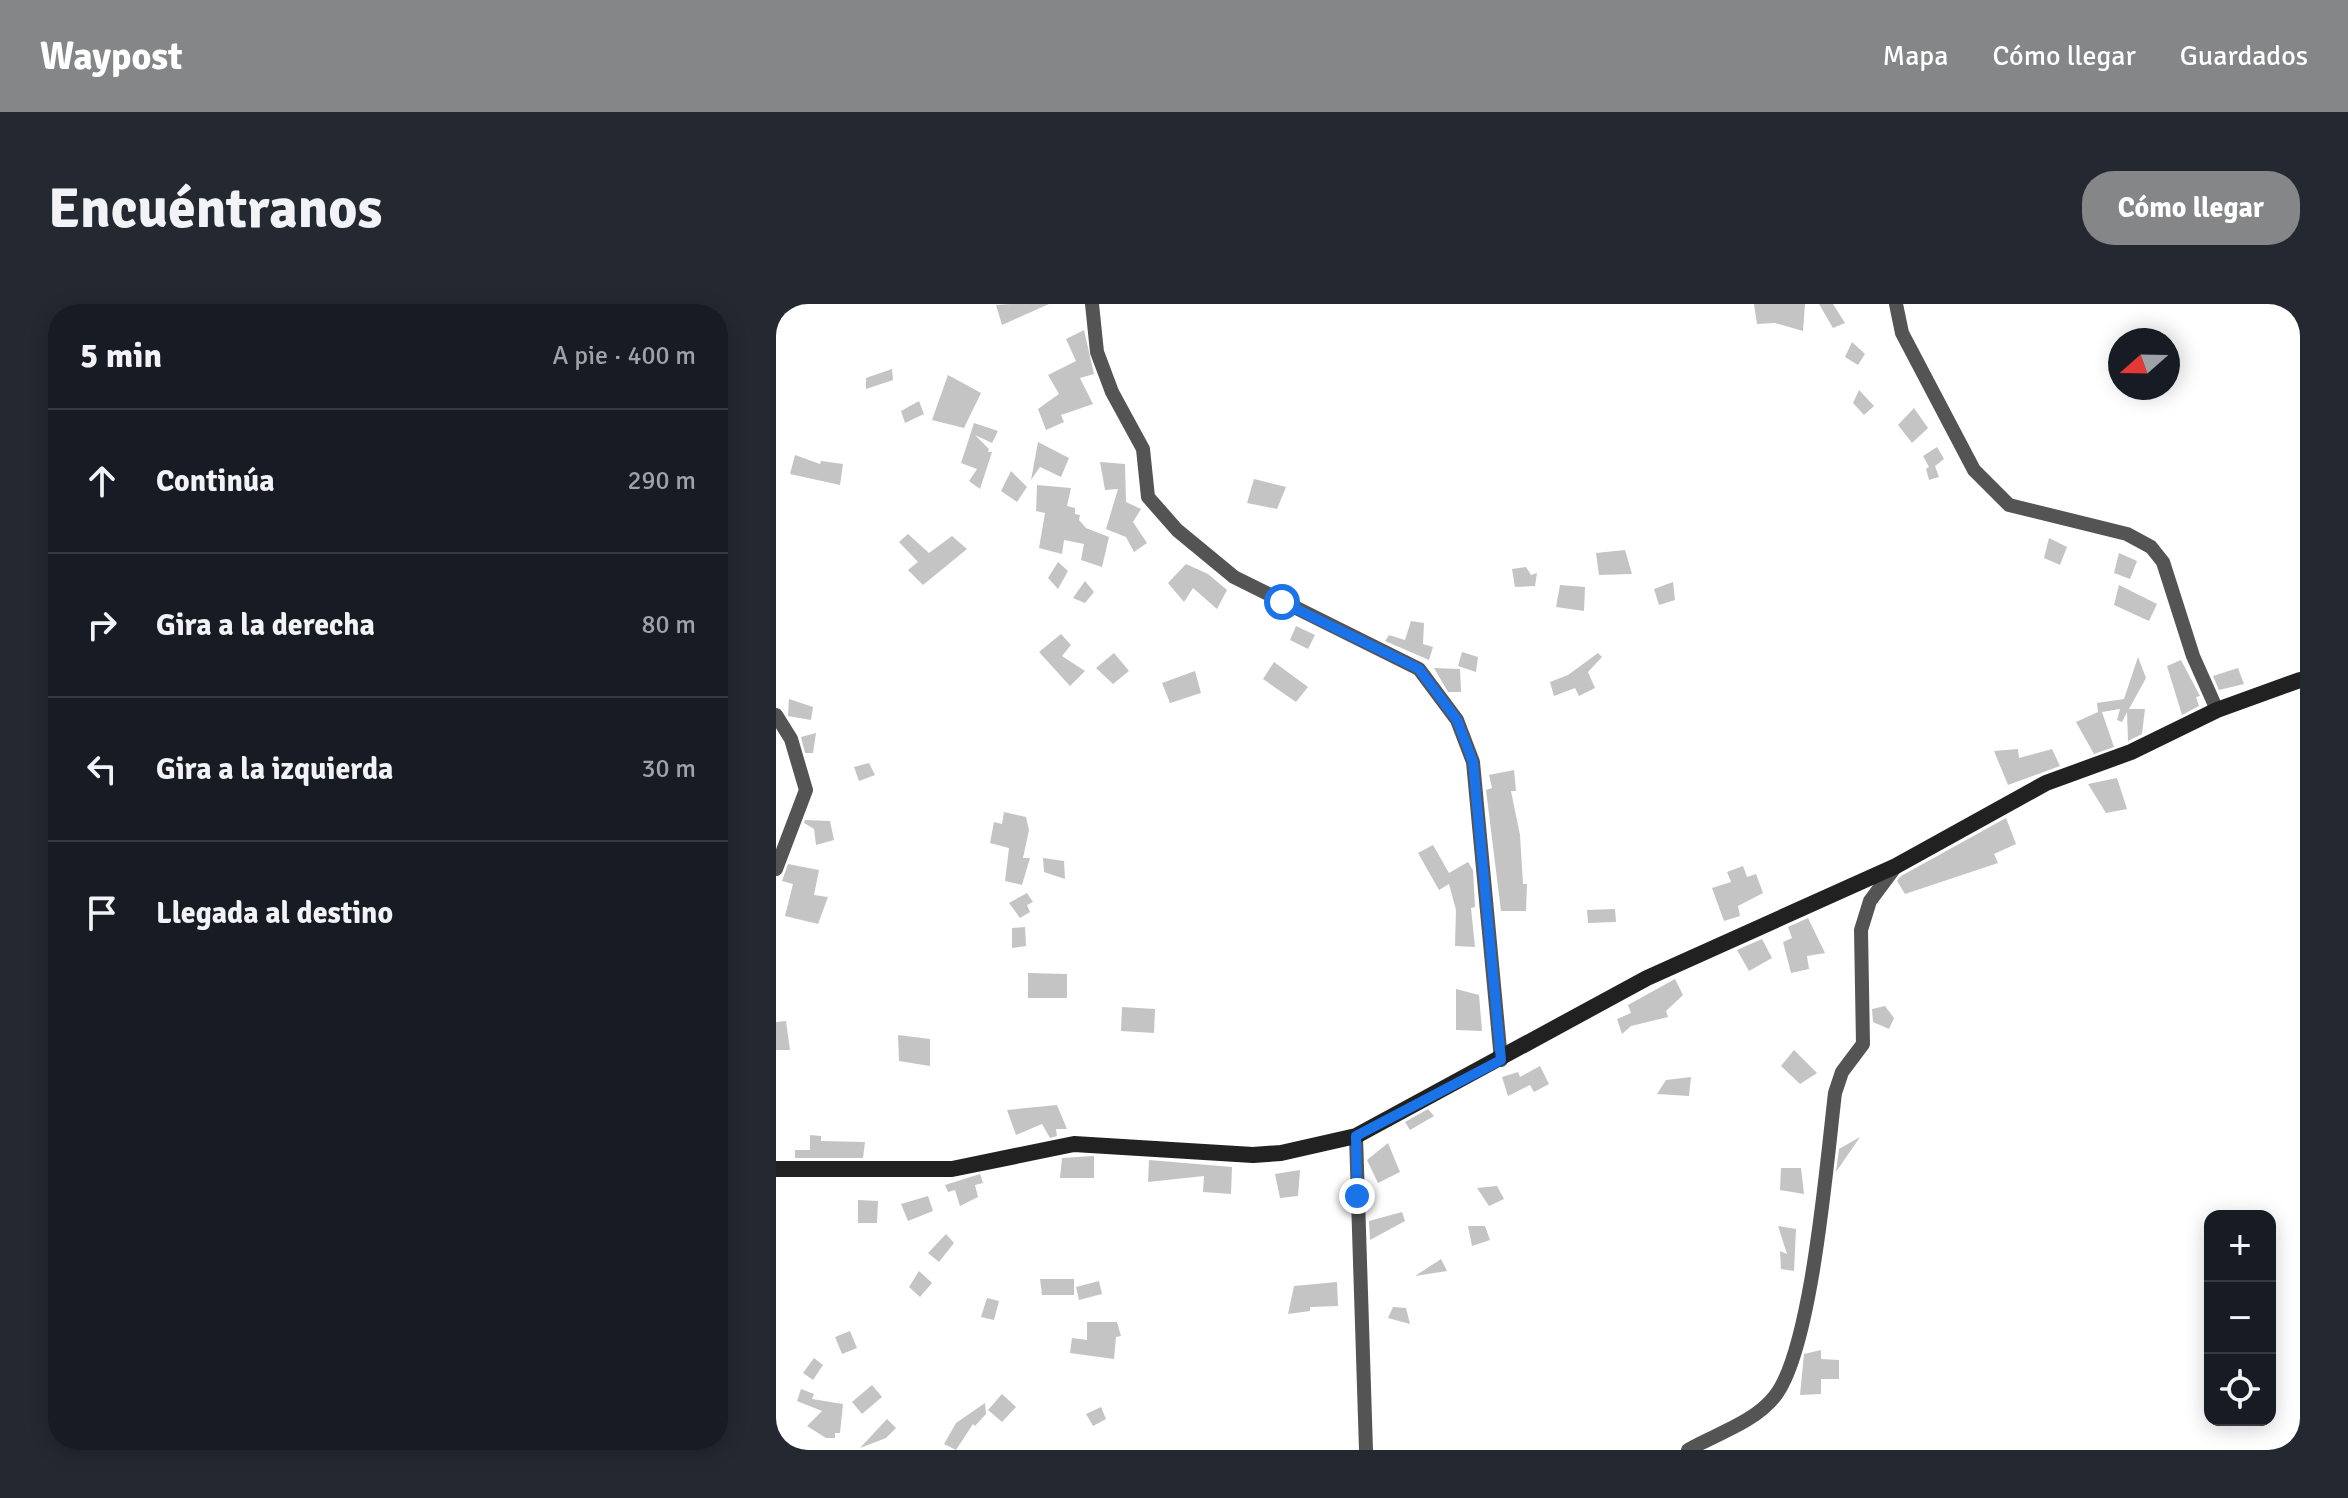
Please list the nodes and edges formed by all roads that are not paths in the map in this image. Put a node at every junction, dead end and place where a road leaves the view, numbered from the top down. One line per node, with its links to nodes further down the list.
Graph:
1 (1092, 304): 8 (street)
2 (1896, 304): 4 (street)
3 (2300, 680): 4 (street)
4 (2217, 710): 6 (street)
5 (776, 715): 7 (street)
6 (1896, 866): 8 (street); 12 (street)
7 (776, 869)
8 (1501, 1060): 9 (street)
9 (1356, 1136): 10 (street); 11 (street)
10 (776, 1169)
11 (1366, 1450)
12 (1688, 1450)

